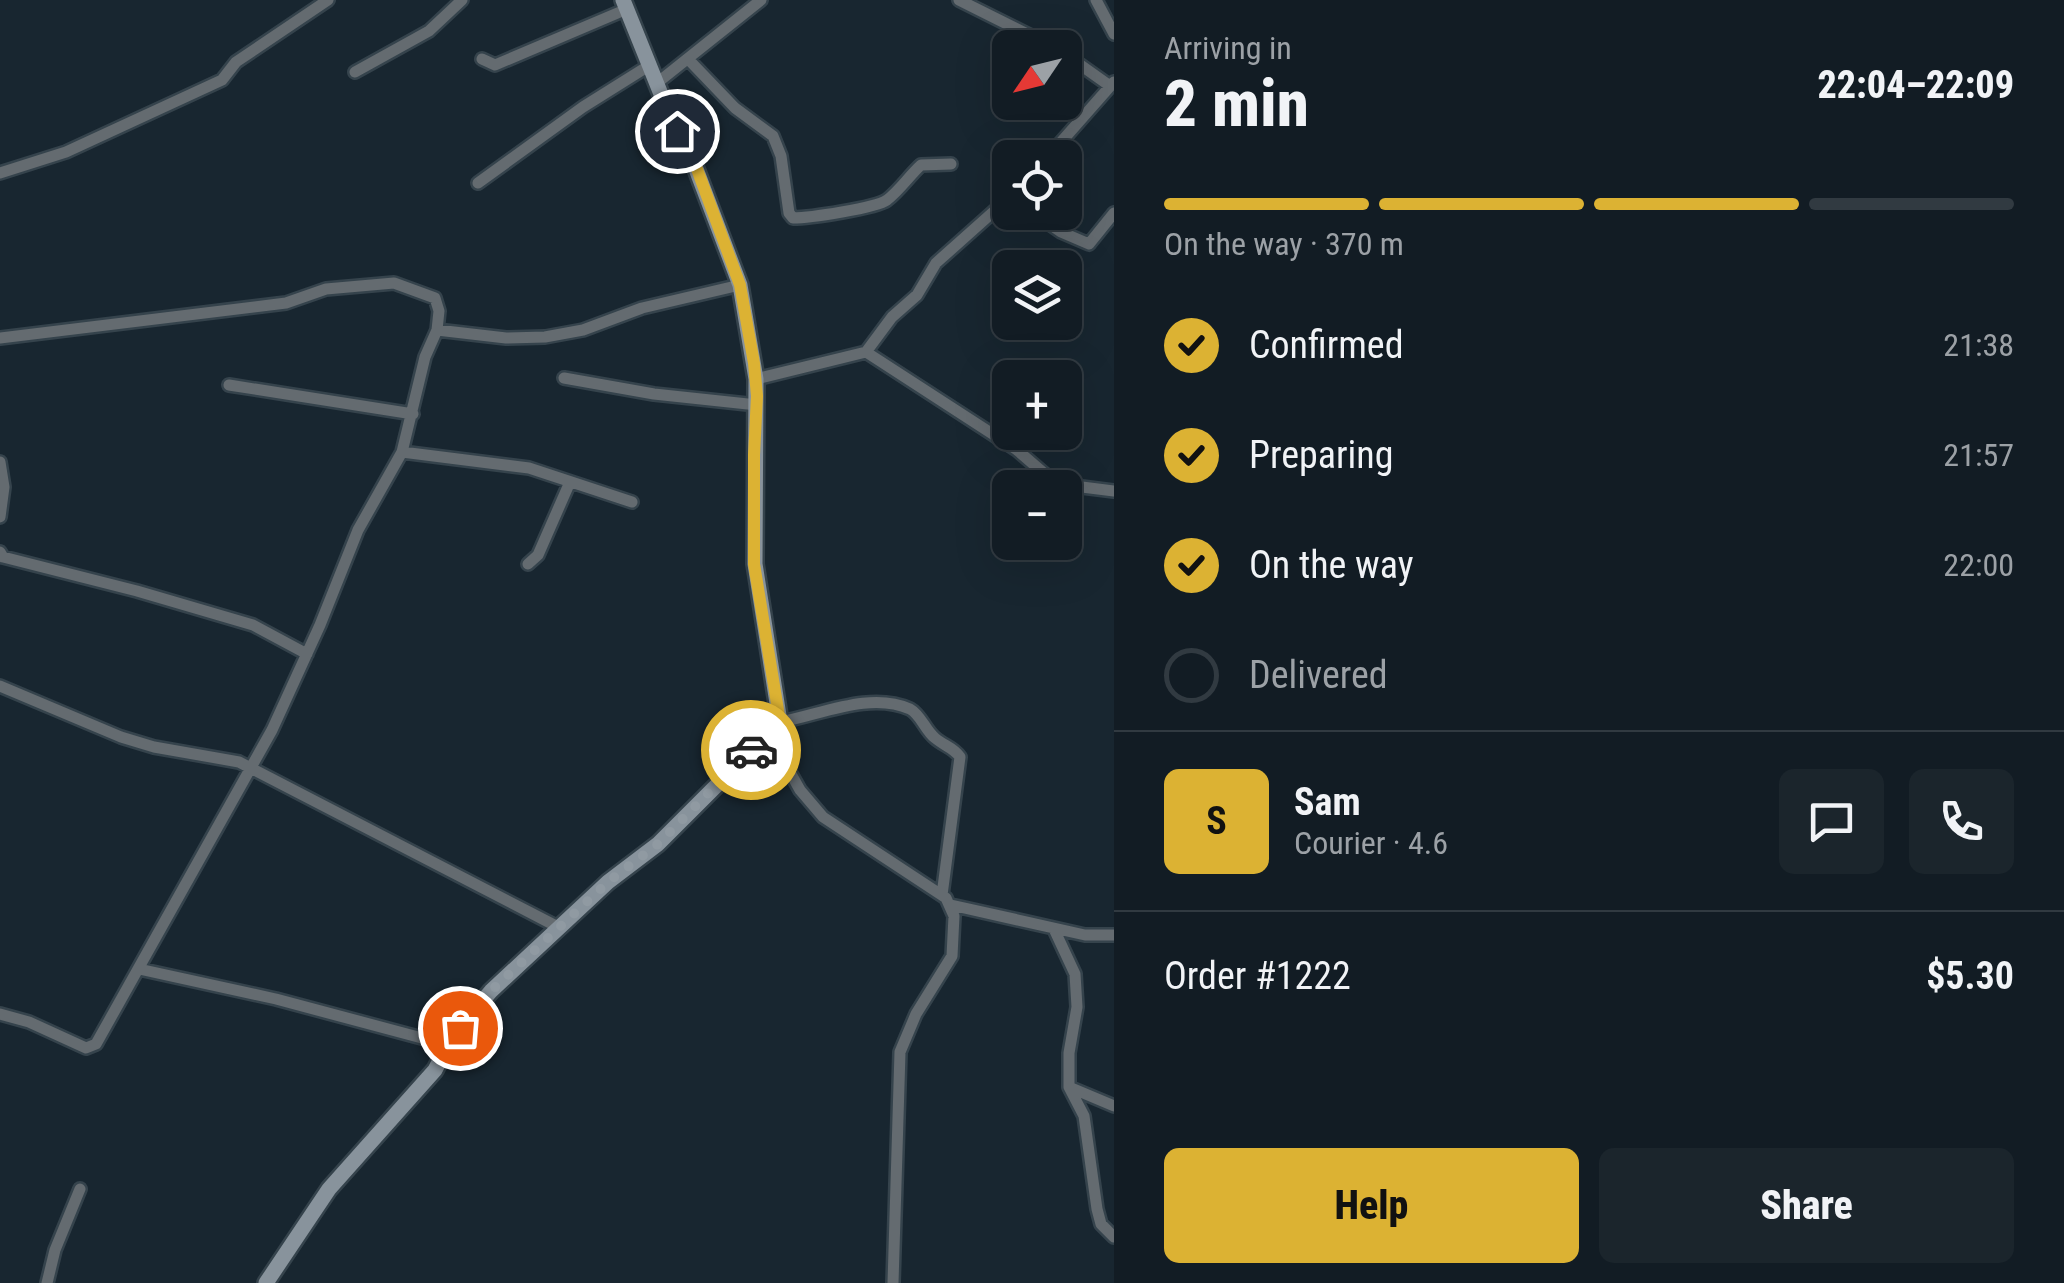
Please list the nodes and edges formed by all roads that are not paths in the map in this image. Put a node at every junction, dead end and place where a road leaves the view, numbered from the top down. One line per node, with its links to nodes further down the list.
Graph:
1 (328, 0): 18 (street)
2 (462, 0): 13 (street)
3 (761, 0): 10 (street)
4 (959, 0): 7 (street)
5 (1096, 0): 8 (street)
6 (625, 5): 9 (street); 12 (street)
7 (1019, 30)
8 (1114, 34)
9 (482, 59)
10 (688, 59): 14 (street); 17 (street)
11 (1082, 65): 15 (street)
12 (650, 66): 14 (street); 19 (street)
13 (355, 72)
14 (657, 83): 23 (street)
15 (1112, 84): 16 (street)
16 (1063, 140)
17 (951, 164)
18 (0, 173)
19 (478, 183)
20 (992, 213): 26 (street)
21 (1114, 213): 22 (street)
22 (1057, 230)
23 (740, 285): 24 (street); 28 (street)
24 (438, 330): 25 (street); 31 (street)
25 (0, 338)
26 (866, 352): 28 (street); 35 (street)
27 (564, 378): 30 (street)
28 (756, 379): 30 (street)
29 (230, 384): 31 (street)
30 (756, 405): 42 (street)
31 (413, 414): 32 (street)
32 (402, 452): 34 (street); 40 (street)
33 (0, 462): 37 (street)
34 (570, 482): 36 (street); 39 (street)
35 (1114, 491)
36 (632, 502)
37 (0, 517)
38 (0, 552): 40 (street)
39 (528, 564)
40 (307, 654): 43 (street)
41 (0, 686): 43 (street)
42 (774, 728): 44 (street); 44 (street); 45 (street)
43 (251, 768): 45 (street); 48 (street)
44 (946, 900): 46 (street); 57 (street)
45 (558, 928): 50 (street)
46 (1054, 929): 47 (street); 51 (street)
47 (1114, 935)
48 (140, 968): 49 (street); 50 (street)
49 (0, 1014)
50 (448, 1044): 56 (street)
51 (1069, 1087): 52 (street); 54 (street)
52 (1114, 1106)
53 (80, 1189): 55 (street)
54 (1114, 1237)
55 (47, 1283)
56 (266, 1283)
57 (893, 1283)

